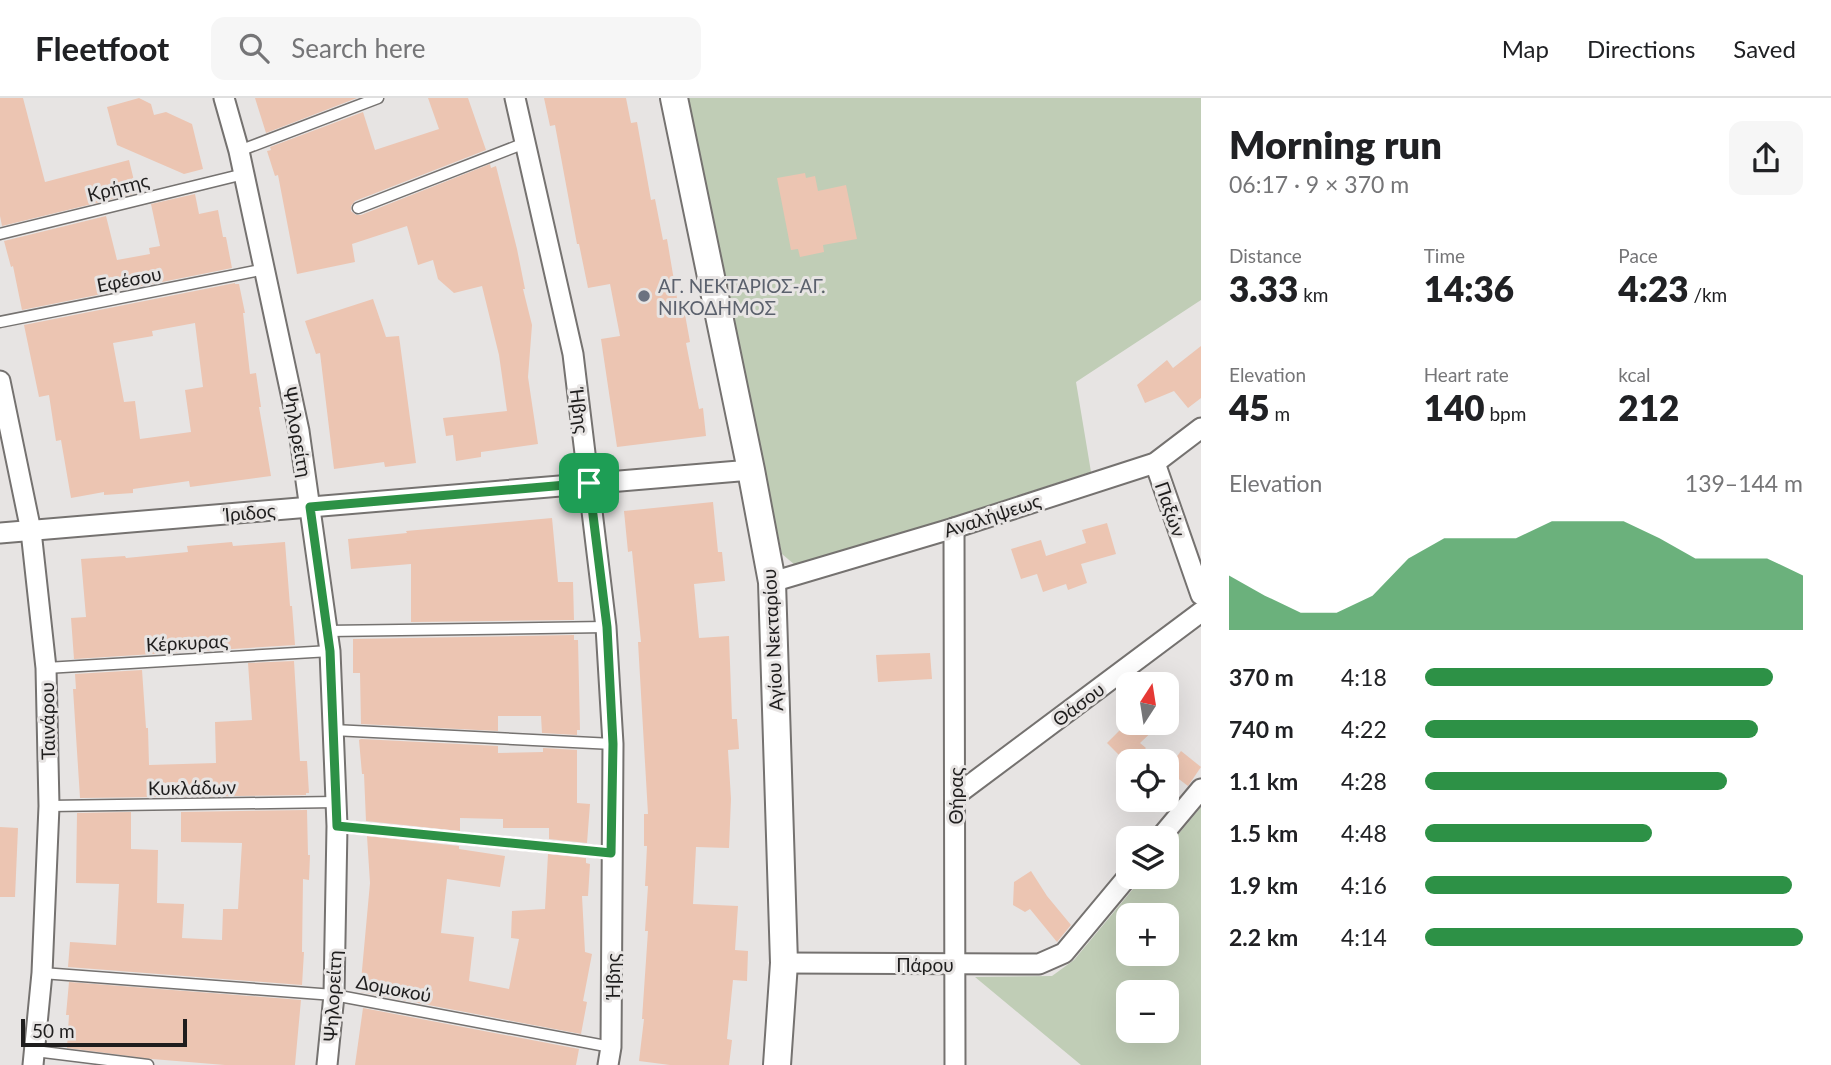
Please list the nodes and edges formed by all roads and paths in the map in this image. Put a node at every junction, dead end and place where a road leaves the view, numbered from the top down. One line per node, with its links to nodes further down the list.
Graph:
1 (224, 98): 6 (street, Ψηλορείτη)
2 (378, 98): 6 (lane)
3 (515, 98): 5 (street, Ήβης)
4 (674, 98): 15 (street, Αγίου Νεκταρίου)
5 (525, 143): 8 (lane); 16 (street, Ήβης)
6 (239, 150): 7 (street, Ψηλορείτη)
7 (244, 174): 9 (lane, Κρήτης); 10 (street, Ψηλορείτη)
8 (359, 208)
9 (0, 234)
10 (265, 269): 11 (lane, Εφέσου); 17 (street, Ψηλορείτη)
11 (0, 322)
12 (0, 381): 19 (street, Ταινάρου)
13 (1201, 428): 14 (street, Αναλήψεως)
14 (1155, 463): 18 (street, Αναλήψεως); 22 (street, Παξών)
15 (751, 470): 16 (street, Ίριδος); 21 (street, Αγίου Νεκταρίου)
16 (589, 483): 17 (street, Ίριδος); 24 (street, Ήβης)
17 (310, 507): 19 (street, Ίριδος); 25 (street, Ψηλορείτη)
18 (954, 528): 21 (street, Αναλήψεως); 31 (street, Θήρας)
19 (31, 531): 20 (street, Ίριδος); 27 (street, Ταινάρου)
20 (0, 533)
21 (772, 582): 38 (street, Αγίου Νεκταρίου)
22 (1201, 595)
23 (1201, 612): 31 (street, Θάσου)
24 (607, 627): 25 (lane); 29 (street, Ήβης)
25 (327, 631): 26 (street, Ψηλορείτη)
26 (330, 651): 27 (lane, Κέρκυρας); 28 (street, Ψηλορείτη)
27 (47, 668): 33 (street, Ταινάρου)
28 (333, 730): 29 (lane); 32 (street, Ψηλορείτη)
29 (613, 744): 36 (street, Ήβης)
30 (1201, 789): 35 (street)
31 (955, 796): 39 (street, Θήρας)
32 (336, 802): 33 (lane, Κυκλάδων); 34 (street, Ψηλορείτη)
33 (48, 806): 40 (street, Ταινάρου)
34 (337, 826): 36 (lane); 41 (street, Ψηλορείτη)
35 (1170, 826)
36 (611, 853): 42 (street, Ήβης)
37 (1117, 889): 39 (street, Πάρου)
38 (784, 963): 39 (street, Πάρου); 46 (street, Αγίου Νεκταρίου)
39 (955, 965): 47 (street, Θήρας)
40 (42, 973): 41 (lane, Δομοκού); 43 (street, Ταινάρου)
41 (334, 995): 42 (lane, Δομοκού); 45 (street, Ψηλορείτη)
42 (610, 1056)
43 (34, 1058): 44 (lane)
44 (148, 1065)
45 (327, 1065)
46 (777, 1065)
47 (955, 1065)

